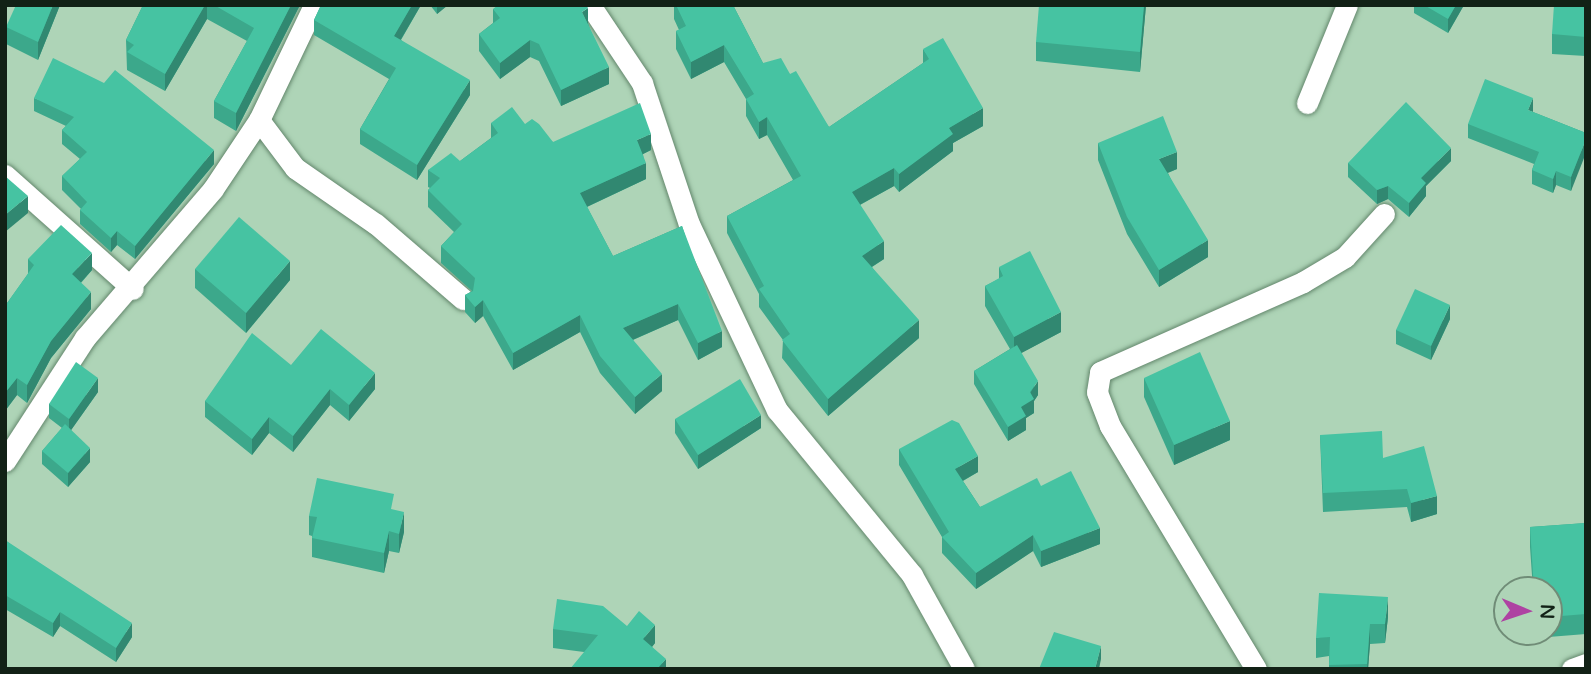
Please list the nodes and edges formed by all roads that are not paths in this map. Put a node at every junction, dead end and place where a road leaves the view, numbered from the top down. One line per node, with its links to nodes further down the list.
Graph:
1 (314, 5): 5 (street)
2 (590, 5): 12 (street)
3 (1347, 5): 4 (street)
4 (1307, 103)
5 (259, 120): 8 (street); 9 (street)
6 (5, 175): 8 (street)
7 (1384, 214): 13 (street)
8 (133, 289): 10 (street)
9 (463, 299)
10 (5, 461)
11 (1586, 664): 14 (street)
12 (964, 669)
13 (1256, 669)
14 (1572, 669)

